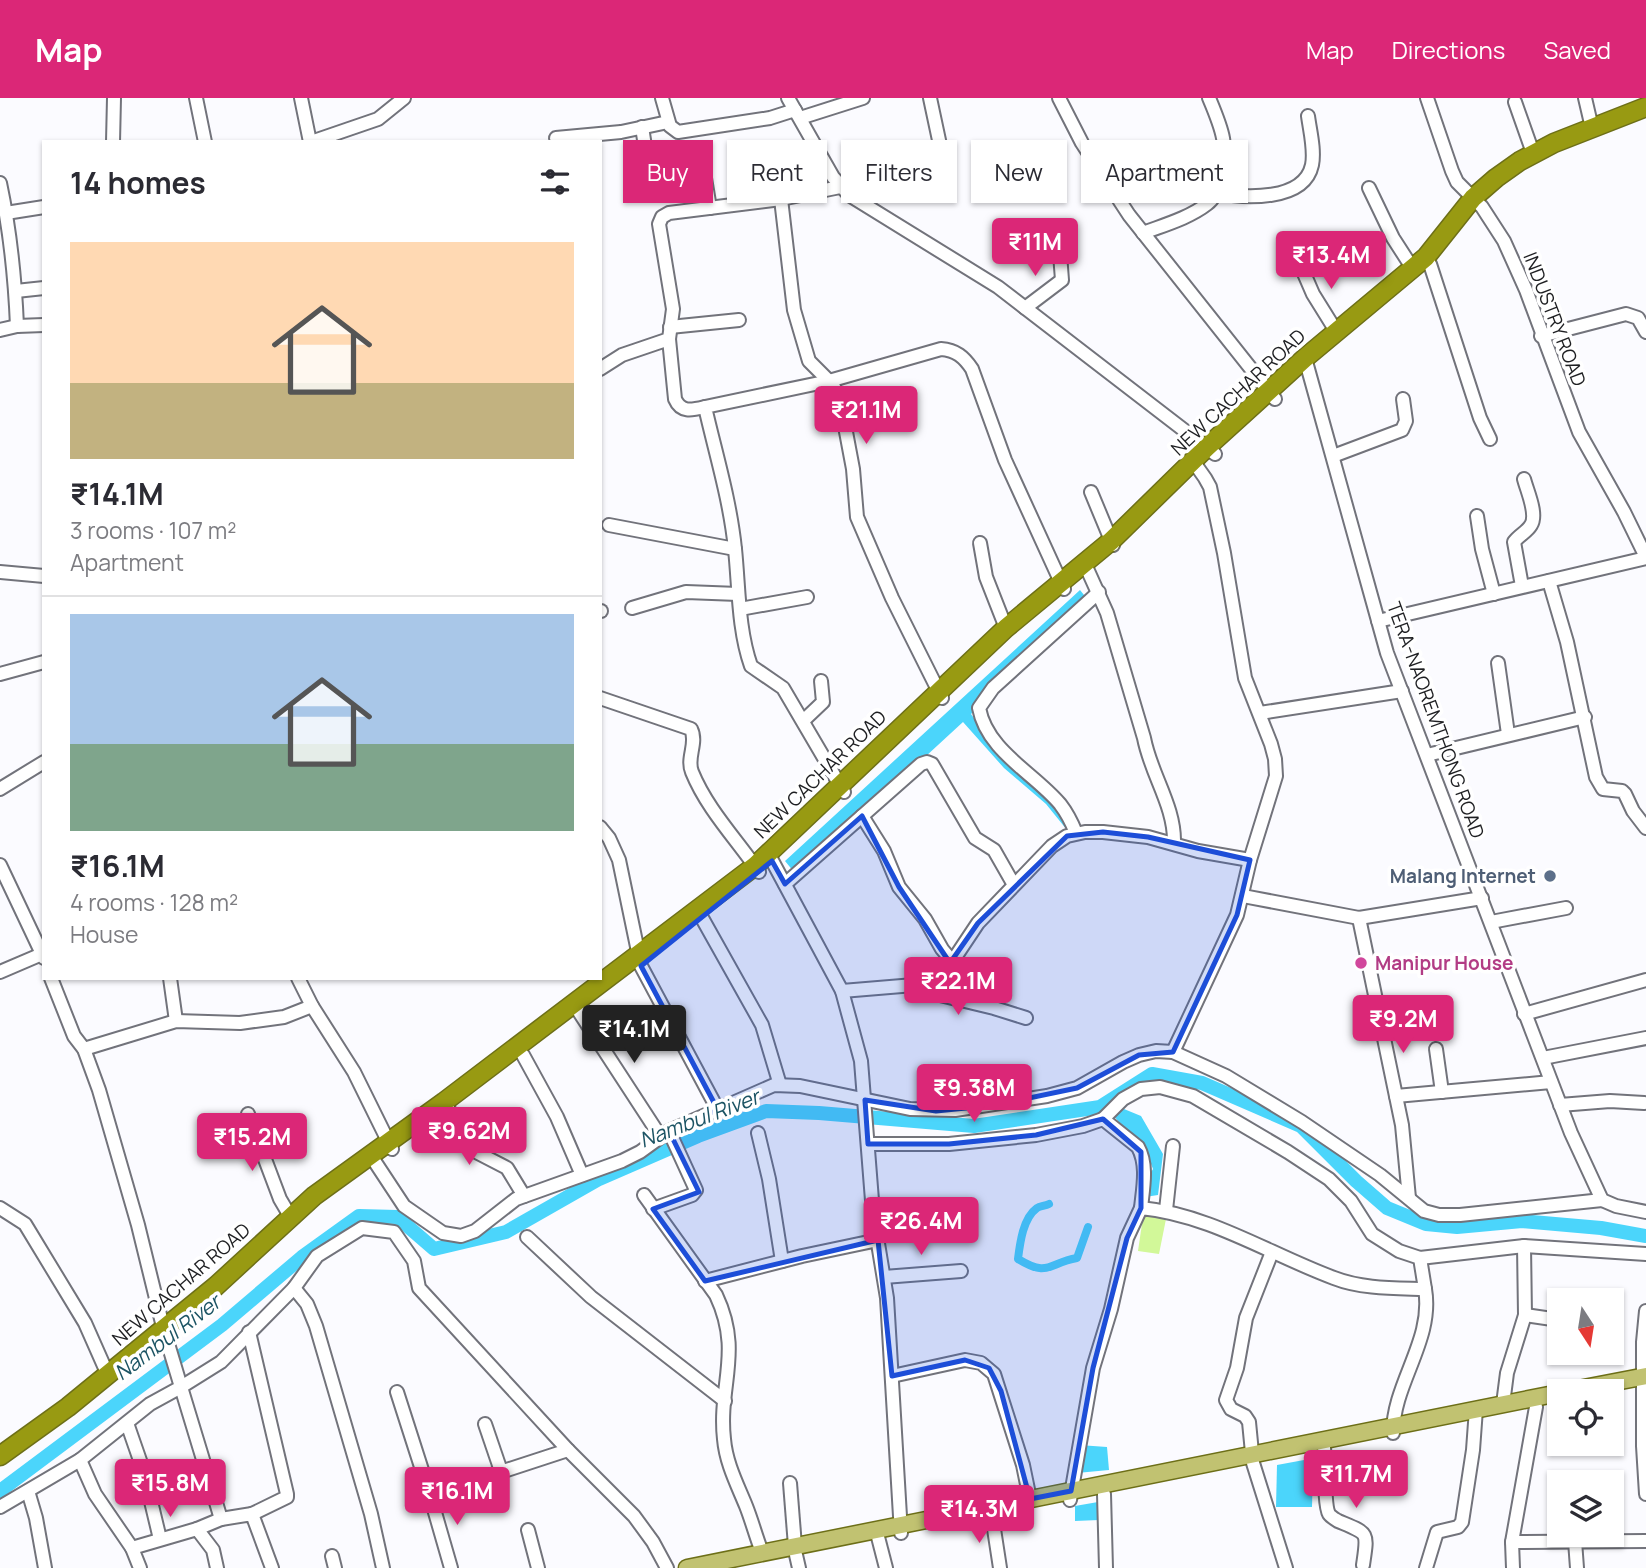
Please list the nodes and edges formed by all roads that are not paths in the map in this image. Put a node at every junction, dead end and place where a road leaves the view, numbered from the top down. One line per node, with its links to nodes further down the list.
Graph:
1 (114, 98): 22 (street)
2 (196, 98): 23 (street)
3 (301, 98): 24 (street)
4 (404, 98): 25 (street)
5 (662, 98): 18 (street)
6 (788, 98): 15 (street)
7 (863, 98): 15 (street)
8 (930, 98): 26 (street)
9 (1059, 98): 41 (street)
10 (1209, 98): 27 (street)
11 (1427, 98): 37 (street, INDUSTRY ROAD)
12 (1585, 98): 20 (street)
13 (1515, 102): 28 (street)
14 (1646, 107): 20 (highway, NEW CACHAR ROAD)
15 (797, 114): 18 (street); 30 (street)
16 (1308, 116): 33 (street)
17 (1646, 117): 37 (highway, NEW CACHAR ROAD)
18 (668, 122): 19 (street)
19 (642, 127): 21 (street); 39 (street)
20 (1592, 128): 28 (highway, NEW CACHAR ROAD)
21 (556, 138)
22 (113, 140)
23 (205, 140)
24 (310, 140)
25 (316, 140)
26 (939, 140)
27 (1224, 140)
28 (1533, 153): 37 (highway, NEW CACHAR ROAD)
29 (0, 183): 40 (street)
30 (840, 187): 32 (street); 47 (street)
31 (1369, 188): 44 (street)
32 (827, 189)
33 (1248, 197)
34 (746, 203): 39 (street)
35 (782, 203): 58 (street)
36 (1209, 203): 41 (street)
37 (1478, 203): 44 (highway, NEW CACHAR ROAD); 55 (street, INDUSTRY ROAD)
38 (42, 207): 40 (street)
39 (710, 208): 54 (street)
40 (6, 213): 46 (street)
41 (1143, 233): 59 (street)
42 (1060, 254): 47 (street)
43 (1300, 264): 52 (street)
44 (1422, 266): 52 (highway, NEW CACHAR ROAD); 56 (highway, NEW CACHAR ROAD); 62 (street)
45 (42, 288): 46 (street)
46 (16, 291): 50 (street)
47 (1025, 308): 63 (street)
48 (739, 320): 54 (street)
49 (42, 325): 50 (street)
50 (17, 326): 51 (street)
51 (0, 330)
52 (1336, 331): 56 (highway, NEW CACHAR ROAD)
53 (1646, 332): 55 (street)
54 (670, 333): 57 (street); 61 (street)
55 (1541, 336): 73 (street, INDUSTRY ROAD)
56 (1306, 363): 59 (highway, NEW CACHAR ROAD); 64 (street, TERA-NAOREMTHONG ROAD)
57 (602, 368)
58 (830, 381): 61 (street); 78 (street); 93 (street)
59 (1272, 395): 63 (highway, NEW CACHAR ROAD)
60 (1403, 399): 64 (street)
61 (705, 407): 72 (street)
62 (1490, 439)
63 (1211, 451): 65 (highway, NEW CACHAR ROAD)
64 (1333, 456): 86 (street, TERA-NAOREMTHONG ROAD)
65 (1196, 465): 71 (highway, NEW CACHAR ROAD); 95 (street)
66 (1524, 479): 79 (street)
67 (1091, 492): 71 (street)
68 (1476, 516): 82 (street)
69 (609, 525): 72 (street)
70 (980, 543): 87 (street)
71 (1113, 545): 74 (highway, NEW CACHAR ROAD)
72 (735, 549): 81 (street)
73 (1646, 557): 77 (street)
74 (1086, 566): 78 (highway, NEW CACHAR ROAD); 80 (street)
75 (0, 572): 76 (street)
76 (42, 576)
77 (1549, 581): 79 (street); 96 (street)
78 (1062, 585): 87 (highway, NEW CACHAR ROAD); 93 (highway, NEW CACHAR ROAD)
79 (1522, 586): 82 (street)
80 (1099, 592): 106 (street); 107 (street)
81 (738, 594): 84 (street); 85 (street)
82 (1494, 594): 86 (street)
83 (807, 597): 85 (street)
84 (632, 608)
85 (740, 609): 97 (street)
86 (1378, 621): 92 (street, TERA-NAOREMTHONG ROAD)
87 (1006, 628): 93 (highway, NEW CACHAR ROAD)
88 (42, 663): 90 (street)
89 (1499, 663): 98 (street)
90 (0, 674)
91 (821, 681): 97 (street)
92 (1402, 691): 95 (street); 99 (street, TERA-NAOREMTHONG ROAD)
93 (940, 695): 102 (highway, NEW CACHAR ROAD)
94 (602, 699): 109 (street)
95 (1260, 713): 108 (street)
96 (1585, 717): 98 (street); 104 (street)
97 (803, 722): 102 (street)
98 (1508, 734): 99 (street)
99 (1427, 755): 114 (street, TERA-NAOREMTHONG ROAD)
100 (42, 763): 101 (street)
101 (0, 789)
102 (842, 789): 109 (highway, NEW CACHAR ROAD)
103 (862, 816): 111 (street); 112 (street); 122 (street)
104 (1646, 828)
105 (602, 829): 121 (street)
106 (1076, 833): 107 (street); 112 (street)
107 (1174, 843): 108 (street)
108 (1250, 860): 113 (street)
109 (764, 863): 111 (street); 116 (highway, NEW CACHAR ROAD); 121 (highway, NEW CACHAR ROAD)
110 (0, 865): 119 (street)
111 (785, 884): 129 (street)
112 (1014, 885): 122 (street)
113 (1243, 896): 117 (street); 138 (street)
114 (1482, 898): 117 (street); 118 (street, TERA-NAOREMTHONG ROAD)
115 (1566, 908): 118 (street)
116 (702, 918): 121 (highway, NEW CACHAR ROAD); 143 (street)
117 (1359, 918): 145 (street)
118 (1491, 922): 132 (street, TERA-NAOREMTHONG ROAD)
119 (42, 954)
120 (42, 956): 123 (street)
121 (639, 960): 131 (highway, NEW CACHAR ROAD); 150 (street)
122 (952, 961): 128 (street)
123 (0, 972)
124 (52, 980): 136 (street)
125 (170, 980): 134 (street)
126 (299, 980): 130 (street)
127 (1646, 980): 132 (street)
128 (938, 983): 129 (street); 133 (street)
129 (842, 991): 147 (street)
130 (312, 1006): 134 (street); 156 (street)
131 (577, 1008): 139 (highway, NEW CACHAR ROAD); 141 (highway, NEW CACHAR ROAD); 154 (street)
132 (1524, 1013): 140 (street, TERA-NAOREMTHONG ROAD)
133 (1026, 1018)
134 (176, 1021): 136 (street)
135 (1646, 1038): 140 (street)
136 (85, 1049): 186 (street)
137 (1436, 1049): 144 (street)
138 (1173, 1052): 147 (street); 162 (street)
139 (523, 1055): 141 (highway, NEW CACHAR ROAD); 159 (street)
140 (1543, 1058): 142 (street, TERA-NAOREMTHONG ROAD)
141 (504, 1063): 149 (highway, NEW CACHAR ROAD); 156 (highway, NEW CACHAR ROAD)
142 (1551, 1082): 144 (street); 148 (street, TERA-NAOREMTHONG ROAD)
143 (780, 1085): 147 (street); 150 (street)
144 (1441, 1092): 145 (street)
145 (1396, 1096): 162 (street)
146 (1644, 1103): 148 (street)
147 (865, 1104): 155 (street)
148 (1560, 1105): 163 (street, TERA-NAOREMTHONG ROAD)
149 (449, 1110): 156 (highway, NEW CACHAR ROAD); 161 (street)
150 (718, 1110): 154 (street)
151 (248, 1114): 169 (street)
152 (1103, 1119): 155 (street); 165 (street); 175 (street)
153 (758, 1133): 176 (street)
154 (667, 1135): 159 (street); 166 (street)
155 (868, 1144): 171 (street)
156 (390, 1145): 158 (highway, NEW CACHAR ROAD); 169 (highway, NEW CACHAR ROAD)
157 (1173, 1146): 167 (street)
158 (375, 1162): 161 (street); 186 (highway, NEW CACHAR ROAD)
159 (582, 1175): 161 (street)
160 (644, 1195): 166 (street)
161 (524, 1196)
162 (1409, 1198): 163 (street)
163 (1602, 1200): 168 (street)
164 (0, 1208): 187 (street)
165 (1141, 1208): 167 (street); 215 (street)
166 (653, 1209): 179 (street)
167 (1166, 1210): 173 (street)
168 (1646, 1212)
169 (290, 1216): 186 (highway, NEW CACHAR ROAD)
170 (527, 1237): 195 (street)
171 (878, 1240): 176 (street); 178 (street)
172 (1524, 1246): 174 (street); 175 (street); 183 (street)
173 (1272, 1252): 181 (street); 206 (street)
174 (1646, 1254)
175 (1420, 1258): 181 (street)
176 (782, 1261): 179 (street)
177 (961, 1271): 178 (street)
178 (884, 1277): 188 (street)
179 (705, 1281): 195 (street)
180 (294, 1288): 185 (street); 204 (street); 240 (street)
181 (1425, 1289): 202 (street)
182 (1646, 1311): 189 (street)
183 (1525, 1315): 184 (street); 196 (street)
184 (1547, 1318)
185 (249, 1332): 191 (street); 218 (street)
186 (165, 1334): 187 (highway, NEW CACHAR ROAD); 191 (street); 208 (highway, NEW CACHAR ROAD)
187 (108, 1375): 205 (highway, NEW CACHAR ROAD)
188 (892, 1376): 216 (street); 222 (street)
189 (1645, 1380): 190 (main road); 192 (main road); 213 (street)
190 (1624, 1383)
191 (181, 1387): 200 (street); 220 (street)
192 (1624, 1387)
193 (397, 1392): 214 (street)
194 (1547, 1395): 196 (main road)
195 (724, 1401): 232 (street)
196 (1503, 1404): 199 (main road)
197 (1547, 1404): 198 (main road)
198 (1536, 1406): 199 (main road); 229 (street)
199 (1476, 1413): 202 (main road); 250 (street)
200 (127, 1423): 207 (street); 225 (street)
201 (485, 1424): 209 (street)
202 (1393, 1429): 203 (main road); 206 (main road)
203 (1324, 1447): 206 (main road); 235 (street)
204 (568, 1450): 209 (street); 243 (street)
205 (0, 1455)
206 (1253, 1459): 212 (main road); 215 (main road); 249 (street)
207 (80, 1460): 211 (street); 231 (street)
208 (0, 1466)
209 (501, 1471): 214 (street)
210 (790, 1483): 233 (street)
211 (28, 1491): 217 (street); 236 (street)
212 (1104, 1494): 215 (main road); 248 (street)
213 (1646, 1494)
214 (430, 1495): 241 (street)
215 (1071, 1496): 216 (main road); 219 (main road)
216 (1030, 1499): 222 (main road)
217 (0, 1507)
218 (252, 1514): 220 (street); 239 (street)
219 (992, 1516): 222 (main road); 247 (street)
220 (222, 1519): 221 (street)
221 (197, 1528): 225 (street); 238 (street)
222 (901, 1529): 224 (main road); 233 (main road)
223 (528, 1530): 242 (street)
224 (878, 1537): 233 (main road); 246 (street)
225 (160, 1539): 231 (street)
226 (1547, 1541): 229 (street)
227 (1624, 1541): 228 (street)
228 (1646, 1541)
229 (1512, 1542): 251 (street)
230 (1575, 1547): 252 (street)
231 (132, 1548): 237 (street)
232 (762, 1552): 233 (main road); 234 (main road)
233 (797, 1556): 245 (main road)
234 (708, 1566): 244 (main road)
235 (1363, 1566)
236 (45, 1568)
237 (140, 1568)
238 (217, 1568)
239 (272, 1568)
240 (383, 1568)
241 (451, 1568)
242 (538, 1568)
243 (667, 1568)
244 (687, 1568)
245 (733, 1568)
246 (886, 1568)
247 (1000, 1568)
248 (1106, 1568)
249 (1286, 1568)
250 (1426, 1568)
251 (1513, 1568)
252 (1577, 1568)

